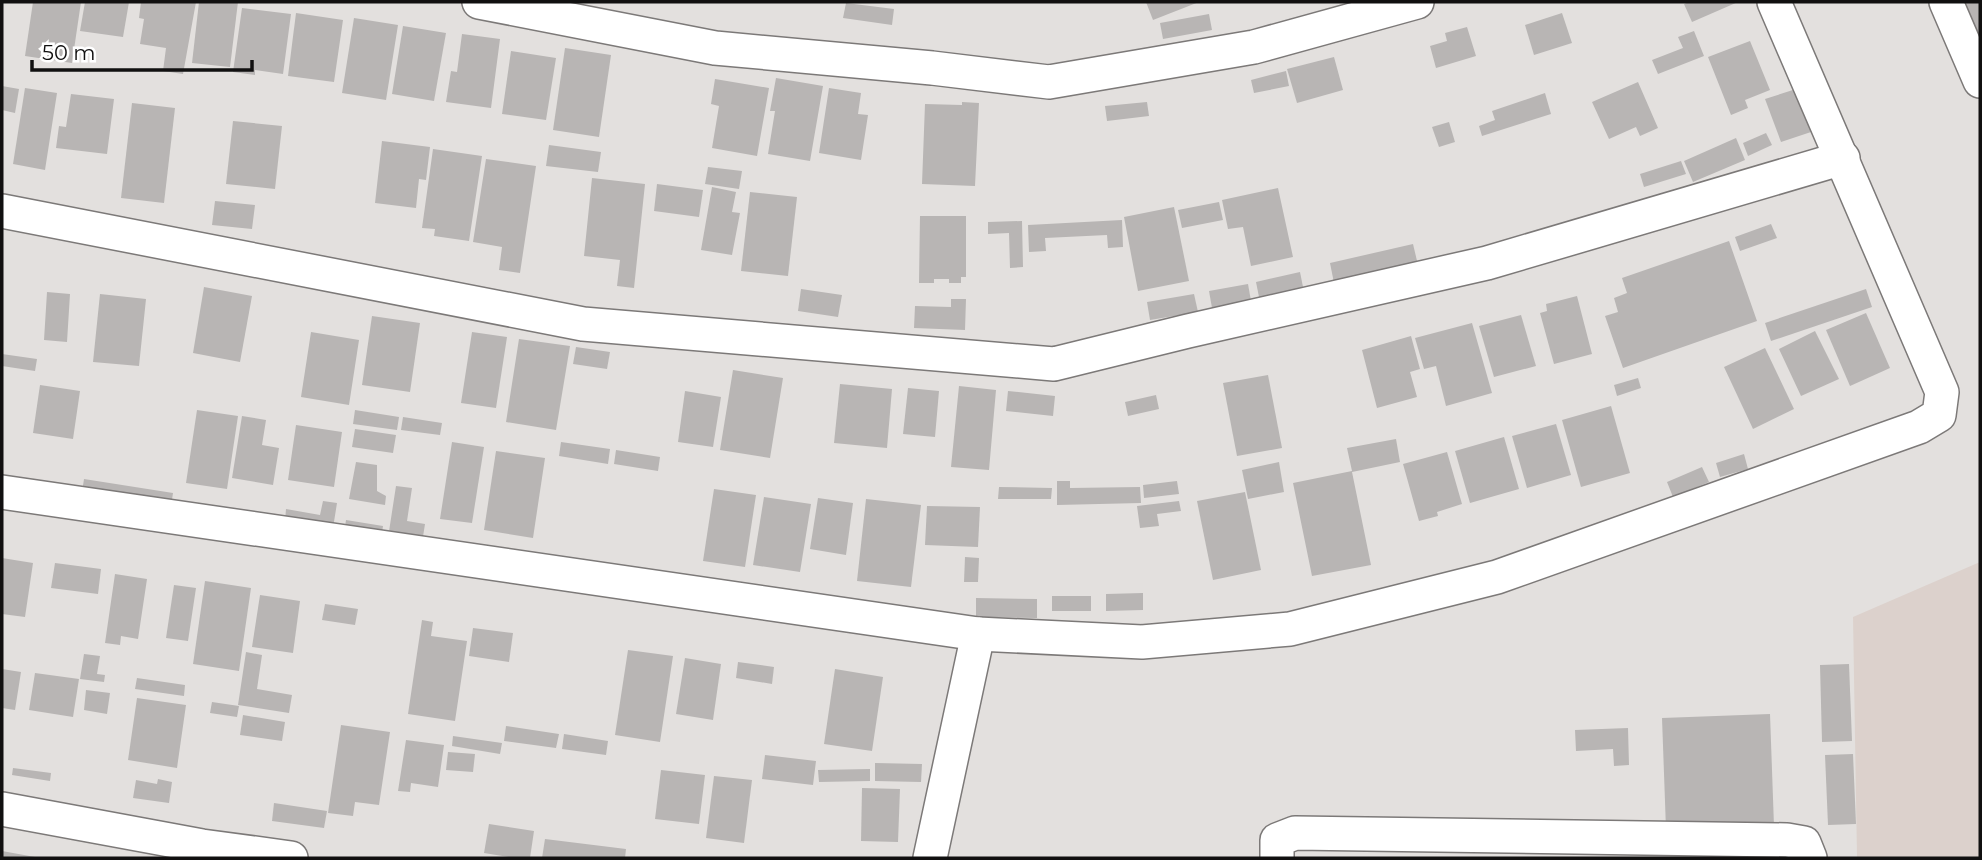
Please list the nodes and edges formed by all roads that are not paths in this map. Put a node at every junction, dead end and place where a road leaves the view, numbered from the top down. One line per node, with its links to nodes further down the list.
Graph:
1 (479, 2): 2 (street)
2 (1418, 2)
3 (1774, 2): 6 (street)
4 (1946, 2): 5 (street)
5 (1980, 81)
6 (1843, 158): 7 (street); 9 (street)
7 (2, 211)
8 (2, 492): 9 (street)
9 (978, 634): 12 (street)
10 (2, 809): 11 (street)
11 (290, 858)
12 (930, 858)
13 (1277, 858): 14 (street)
14 (1810, 858)

